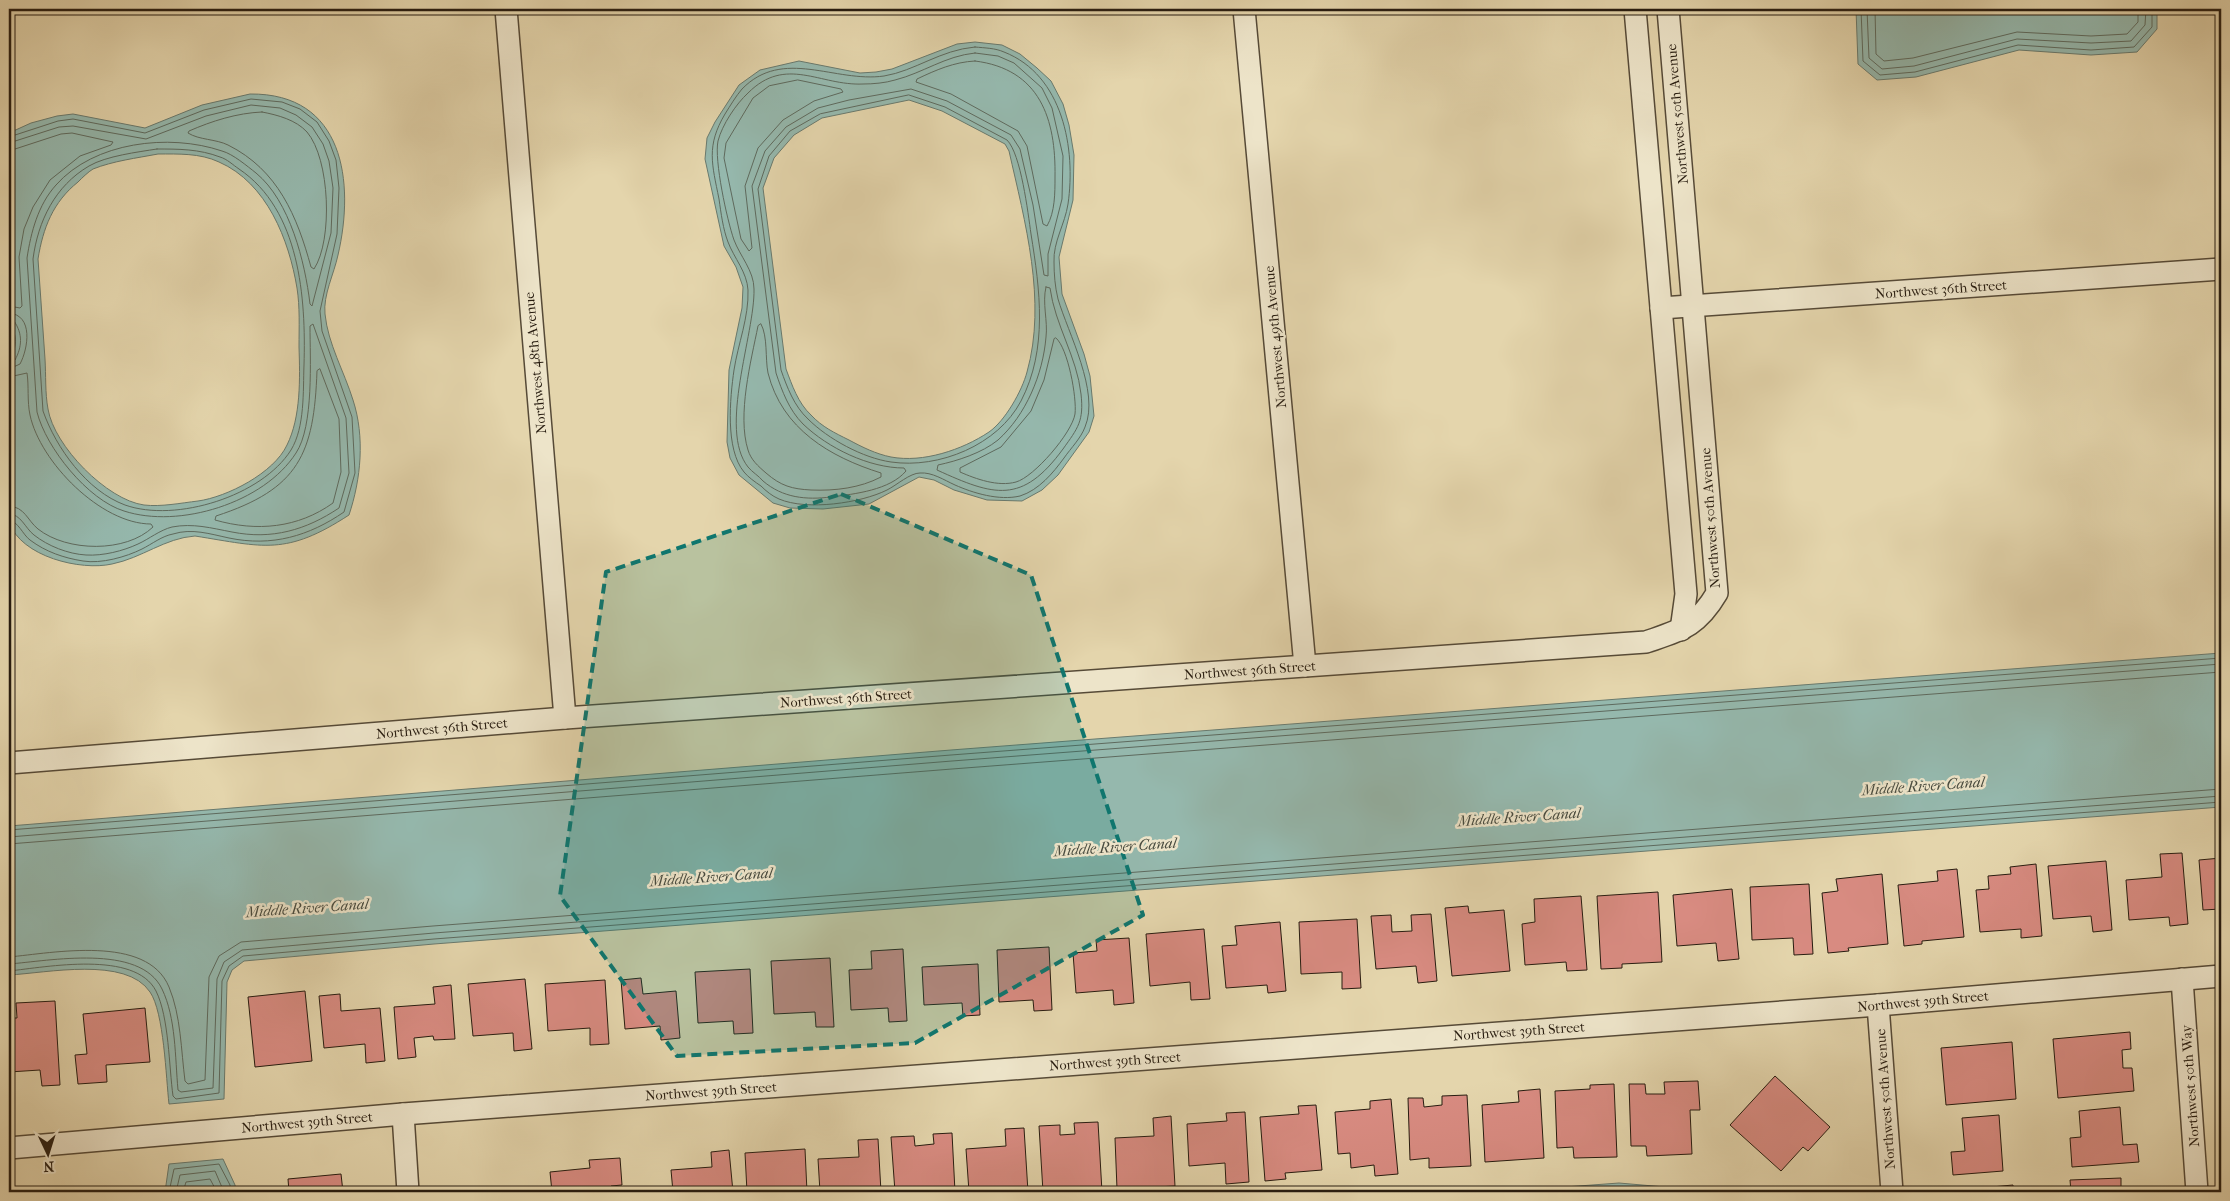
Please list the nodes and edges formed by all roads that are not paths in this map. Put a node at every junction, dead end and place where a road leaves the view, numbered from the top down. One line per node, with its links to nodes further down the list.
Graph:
1 (506, 9): 10 (street, Northwest 48th Avenue)
2 (1244, 9): 9 (street, Northwest 49th Avenue)
3 (1635, 9): 7 (street)
4 (1668, 9): 6 (street, Northwest 50th Avenue)
5 (2221, 269): 6 (street, Northwest 36th Street)
6 (1693, 306): 7 (street, Northwest 36th Street); 8 (street, Northwest 50th Avenue)
7 (1661, 308): 8 (street)
8 (1681, 630): 9 (street, Northwest 36th Street)
9 (1305, 666): 10 (street, Northwest 36th Street)
10 (564, 718): 11 (street, Northwest 36th Street)
11 (9, 763)
12 (2221, 976): 13 (street, Northwest 39th Street)
13 (2182, 979): 14 (street, Northwest 39th Street); 19 (street, Northwest 50th Way)
14 (1878, 1005): 15 (street, Northwest 39th Street); 18 (street, Northwest 50th Avenue)
15 (404, 1114): 16 (street, Northwest 39th Street); 17 (street)
16 (9, 1148)
17 (408, 1192)
18 (1892, 1192)
19 (2197, 1192)

